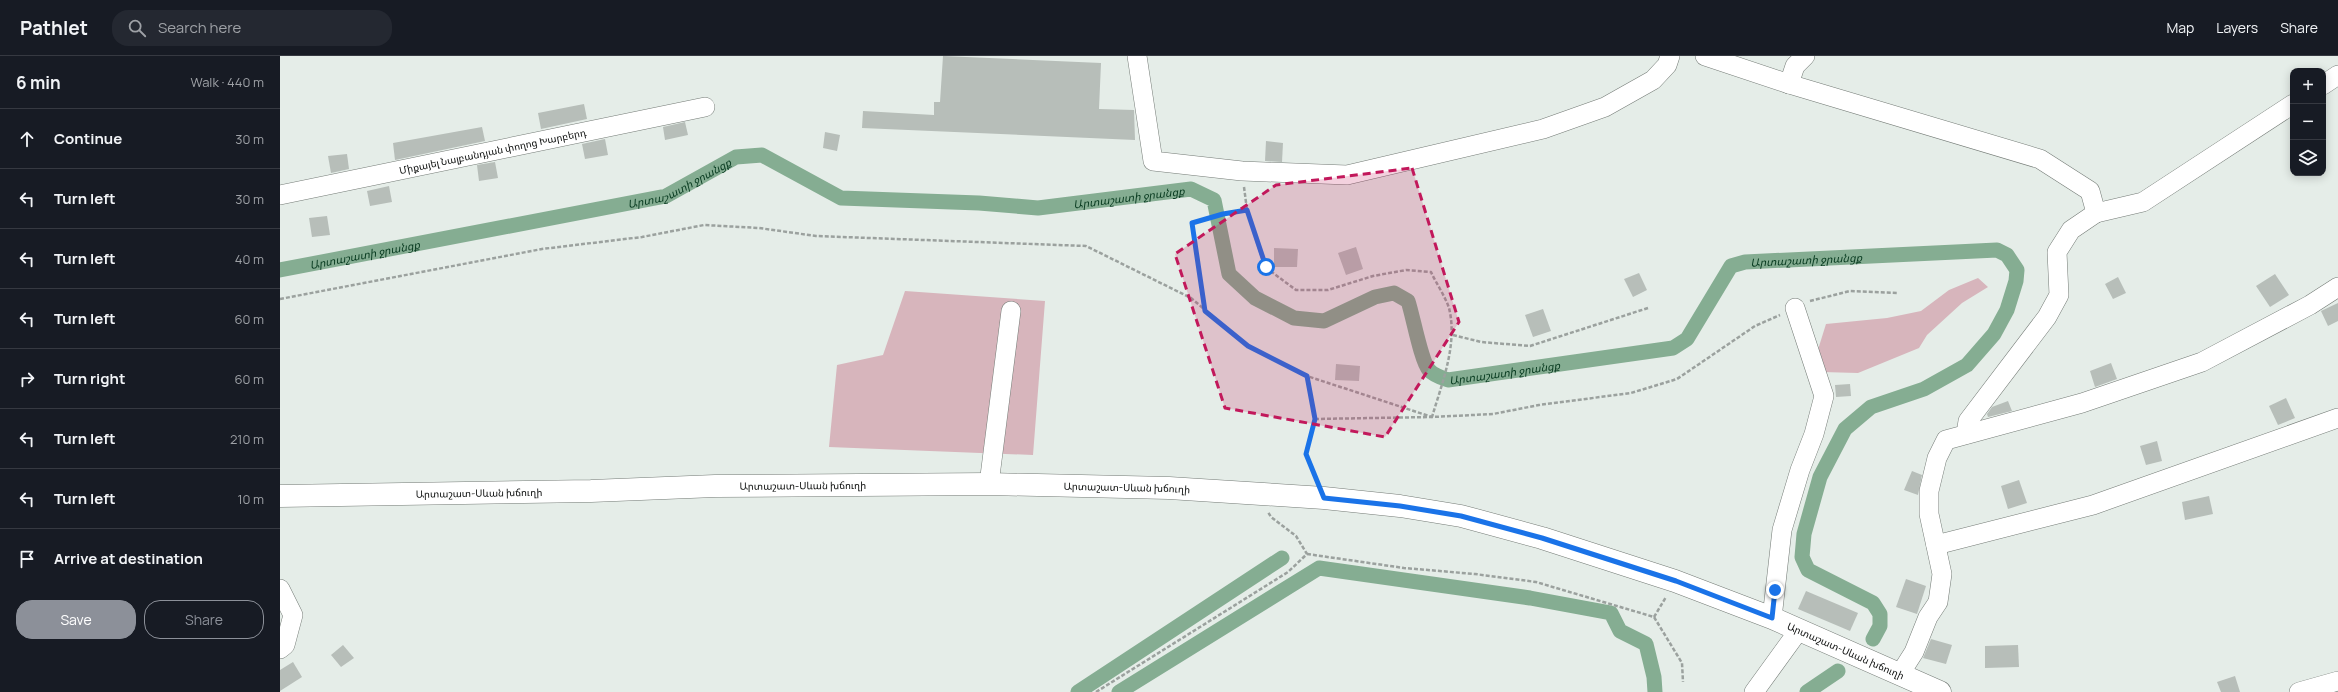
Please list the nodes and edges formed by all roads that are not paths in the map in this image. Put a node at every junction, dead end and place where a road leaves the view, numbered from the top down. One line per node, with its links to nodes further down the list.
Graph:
1 (1137, 56): 2 (street)
2 (1670, 56)
3 (1705, 56): 7 (street)
4 (1805, 56): 7 (street)
5 (2338, 75): 6 (street)
6 (2326, 83)
7 (1789, 84): 11 (street)
8 (2290, 106): 11 (street)
9 (705, 107): 10 (street, Միքայել Նալբանդյան փողոց Խարբերդ)
10 (280, 195)
11 (2096, 213): 16 (street)
12 (2338, 287): 16 (street)
13 (1795, 308): 21 (street)
14 (1011, 311): 17 (street)
15 (2338, 418): 19 (street)
16 (1966, 434): 19 (street)
17 (989, 484): 18 (main road, Արտաշատ-Սևան խճուղի); 21 (main road, Արտաշատ-Սևան խճուղի)
18 (280, 496)
19 (1936, 545): 24 (street)
20 (280, 589): 23 (street)
21 (1772, 618): 22 (main road, Արտաշատ-Սևան խճուղի)
22 (1799, 630): 24 (main road, Արտաշատ-Սևան խճուղի); 26 (street)
23 (280, 650)
24 (1900, 674): 27 (main road, Արտաշատ-Սևան խճուղի)
25 (2338, 681): 28 (street)
26 (1754, 692)
27 (1940, 692)
28 (2299, 692)

